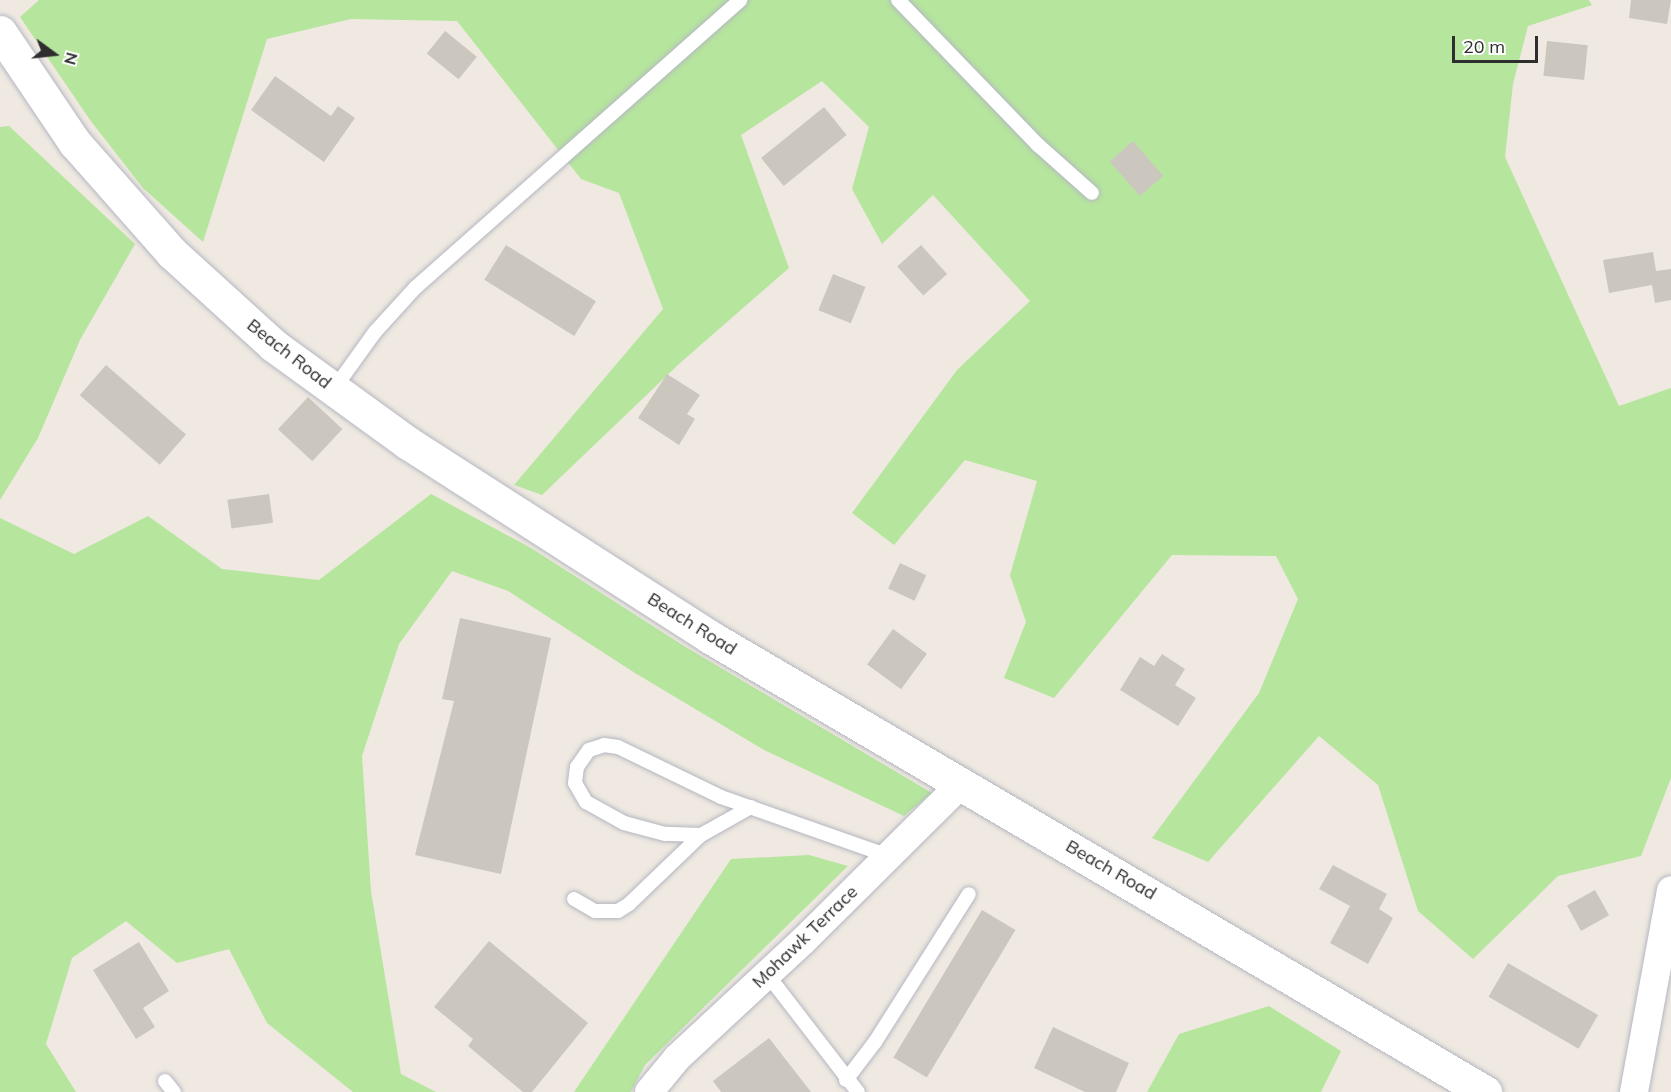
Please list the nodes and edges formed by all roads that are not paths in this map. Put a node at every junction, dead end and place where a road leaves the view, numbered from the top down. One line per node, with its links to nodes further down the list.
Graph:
1 (740, 0): 5 (lane)
2 (898, 0): 4 (lane)
3 (0, 32): 5 (street, Beach Road)
4 (1092, 193)
5 (334, 389): 6 (street, Beach Road)
6 (962, 783): 9 (street, Mohawk Terrace); 17 (street, Beach Road)
7 (751, 807): 8 (lane); 8 (lane); 9 (lane)
8 (701, 835): 12 (lane)
9 (889, 856): 13 (street, Mohawk Terrace)
10 (1671, 890): 18 (street)
11 (969, 894): 14 (lane)
12 (574, 899)
13 (767, 974): 14 (lane); 15 (street, Mohawk Terrace)
14 (846, 1080): 16 (lane)
15 (649, 1092)
16 (858, 1092)
17 (1485, 1092)
18 (1634, 1092)

